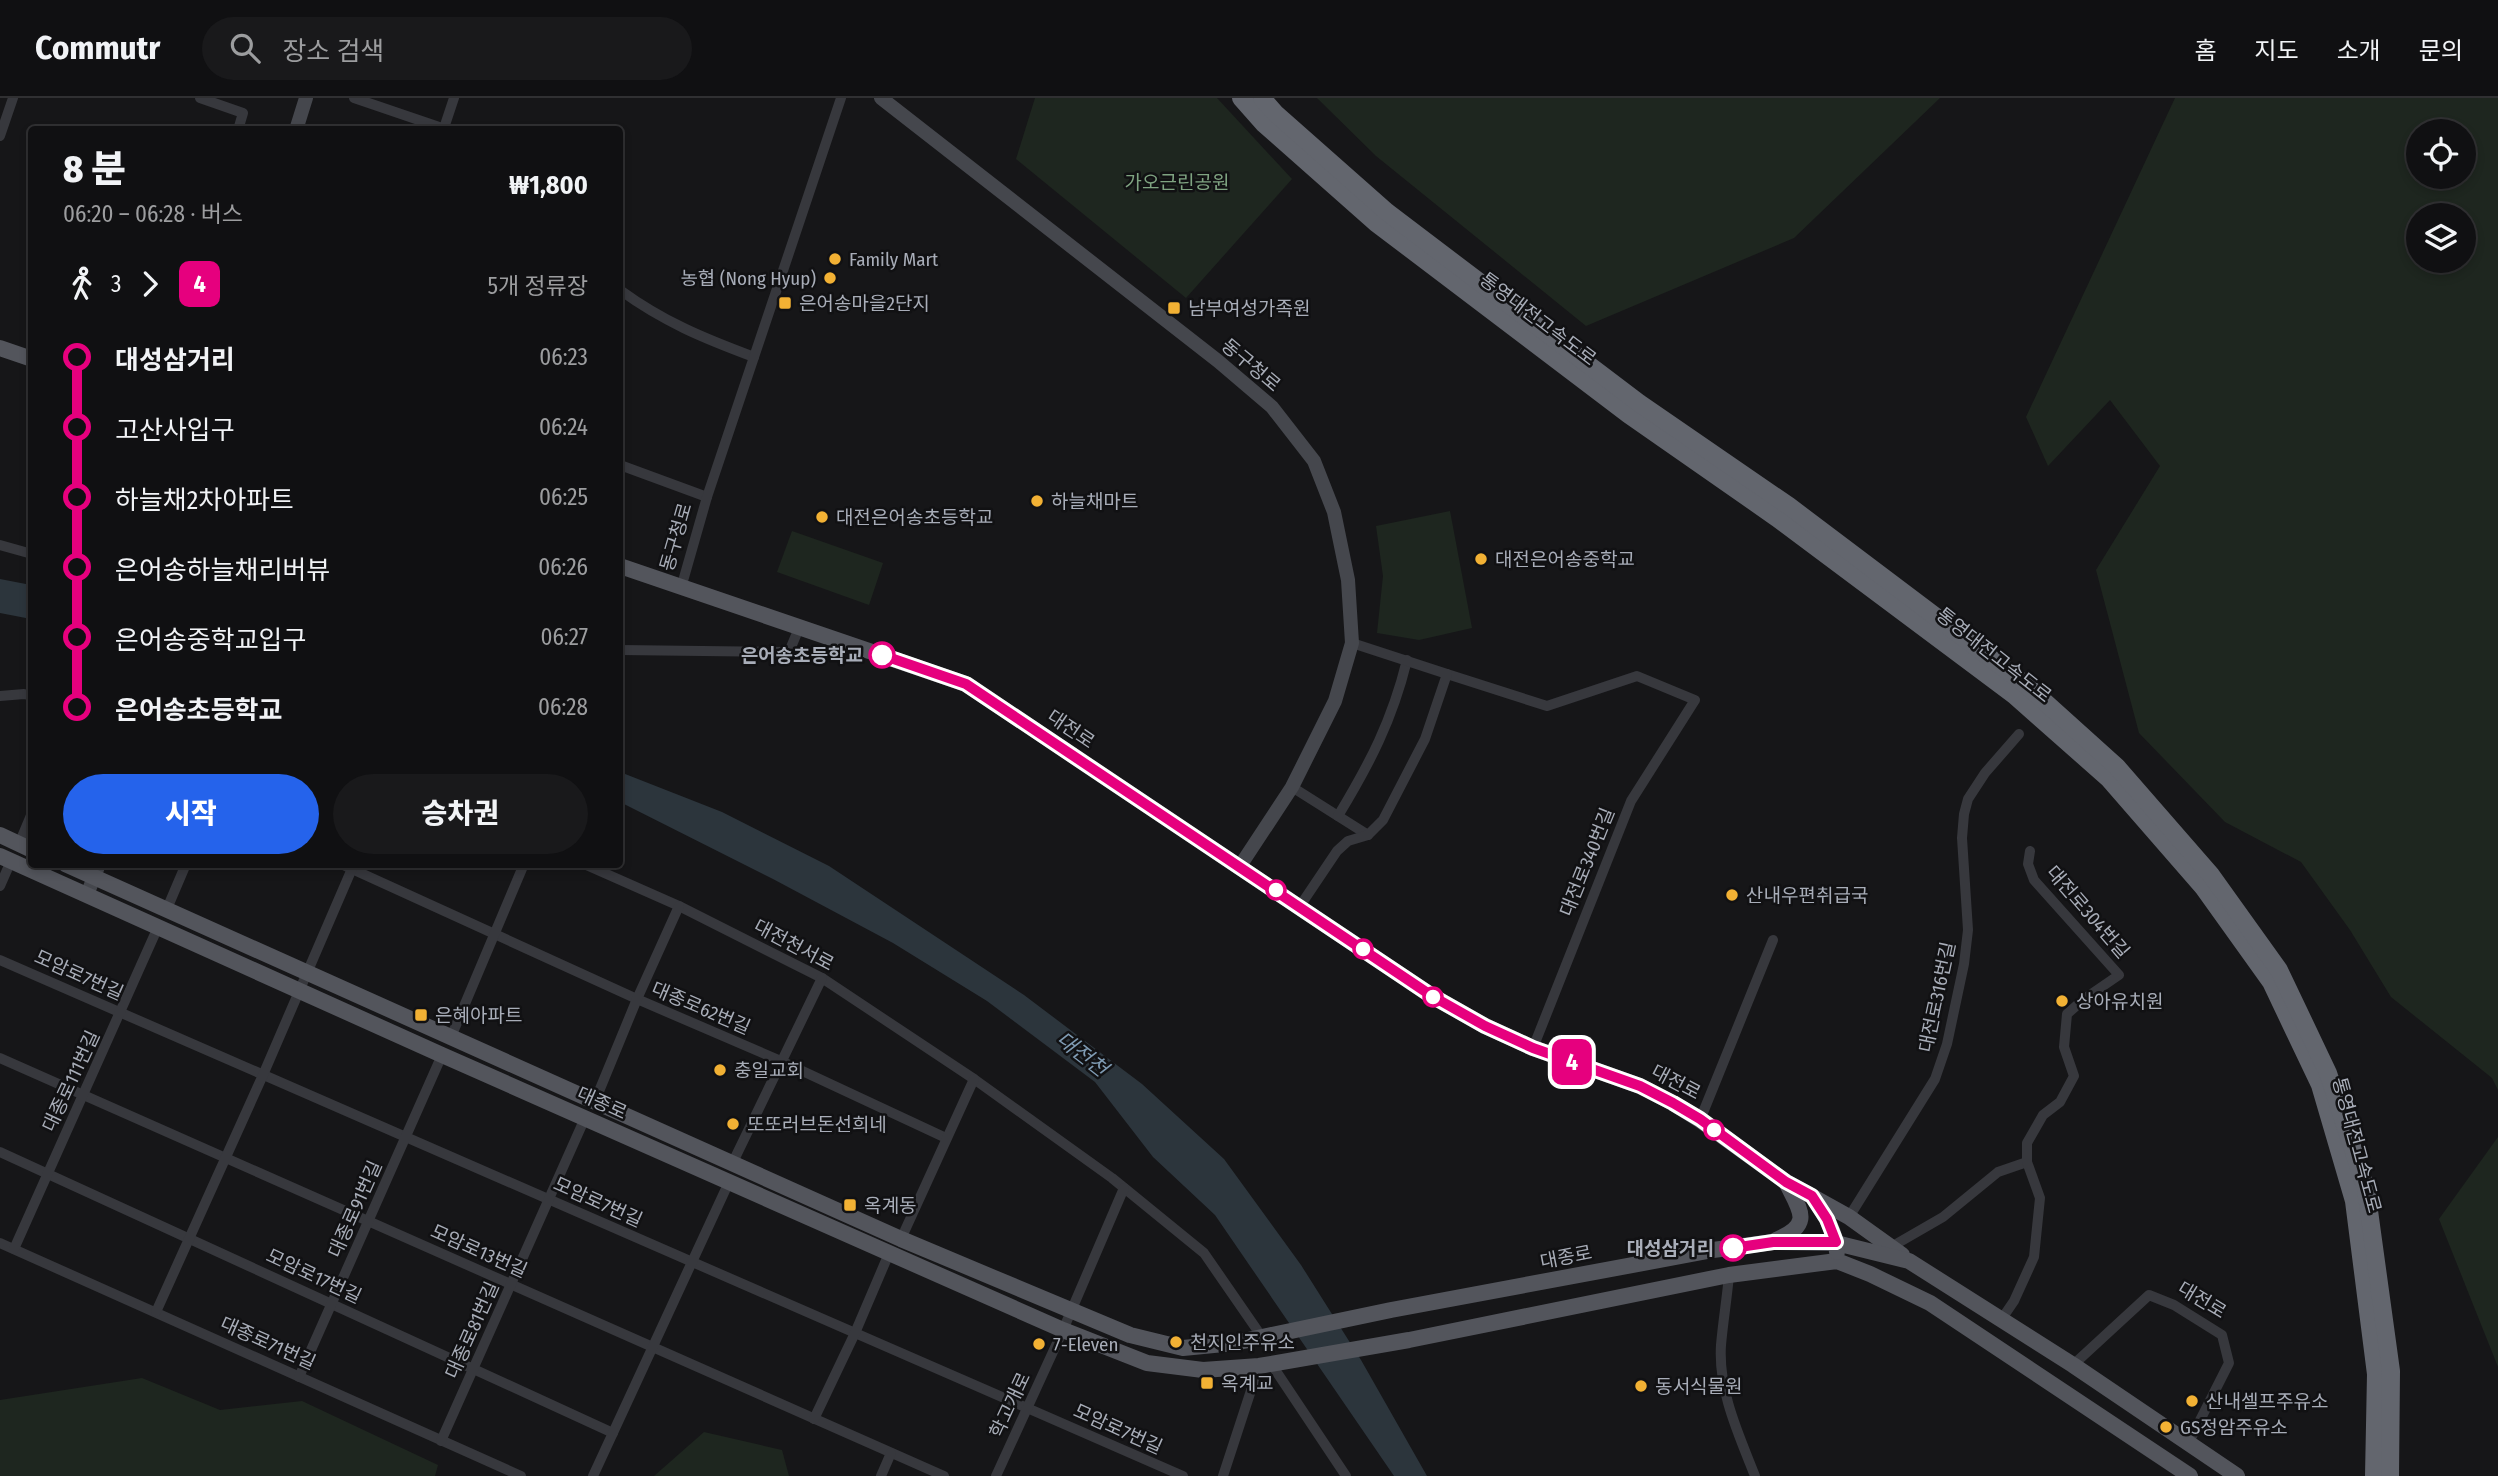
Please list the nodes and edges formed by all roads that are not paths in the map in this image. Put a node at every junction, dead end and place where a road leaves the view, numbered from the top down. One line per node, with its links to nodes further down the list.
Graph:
1 (13, 98): 15 (street)
2 (200, 98): 12 (street)
3 (306, 98): 13 (main road)
4 (354, 98): 10 (street)
5 (454, 98): 14 (street)
6 (841, 98): 18 (street, 동구청로)
7 (881, 98): 27 (main road, 동구청로)
8 (1241, 98): 31 (highway, 통영대전고속도로)
9 (1262, 98): 31 (highway, 통영대전고속도로)
10 (373, 101): 11 (street)
11 (419, 125)
12 (239, 126)
13 (297, 126)
14 (447, 126)
15 (0, 136)
16 (623, 292): 18 (street)
17 (0, 348): 19 (main road)
18 (754, 357): 21 (street, 동구청로)
19 (28, 358)
20 (623, 466): 21 (street)
21 (707, 497): 25 (street, 동구청로)
22 (0, 545): 23 (street)
23 (28, 553)
24 (623, 567): 25 (main road, 대전로)
25 (681, 588): 26 (main road, 대전로)
26 (799, 628): 28 (street); 42 (main road, 대전로)
27 (1352, 643): 29 (street); 35 (main road, 동구청로)
28 (623, 650)
29 (1407, 660): 30 (street); 36 (street)
30 (1447, 674): 38 (street); 64 (street, 대전로340번길)
31 (2019, 689): 112 (highway, 통영대전고속도로)
32 (28, 695): 33 (street)
33 (0, 696)
34 (2018, 734): 86 (street, 대전로316번길)
35 (1292, 787): 36 (street); 42 (main road, 동구청로)
36 (1338, 816): 38 (street)
37 (0, 835): 39 (main road)
38 (1368, 835): 52 (street)
39 (25, 847)
40 (2030, 851): 79 (street, 대전로304번길)
41 (5, 858): 49 (street); 50 (main road, 대종로)
42 (1240, 866): 52 (main road, 대전로)
43 (184, 868): 53 (street)
44 (353, 868): 58 (street)
45 (355, 868): 55 (street, 대종로62번길)
46 (522, 868): 55 (street)
47 (593, 868): 51 (street, 대전천서로)
48 (97, 871): 50 (main road); 53 (main road, 대종로)
49 (0, 886)
50 (87, 895): 54 (main road, 대종로)
51 (679, 906): 59 (street, 대전천서로); 61 (street, 대종로)
52 (1300, 906): 64 (main road, 대전로)
53 (166, 911): 58 (main road, 대종로)
54 (158, 927): 60 (main road, 대종로); 62 (street, 대종로111번길)
55 (495, 935): 61 (street, 대종로62번길); 63 (street)
56 (1773, 940): 73 (street, 대전로)
57 (0, 960): 62 (street, 모암로7번길)
58 (307, 972): 60 (street); 63 (main road, 대종로)
59 (822, 978): 67 (street); 69 (street, 대전천서로)
60 (299, 990): 65 (main road, 대종로); 68 (street)
61 (637, 999): 67 (street, 대종로62번길); 71 (street, 대종로)
62 (121, 1013): 68 (street, 모암로7번길); 70 (street, 대종로111번길)
63 (451, 1037): 71 (main road, 대종로)
64 (1533, 1048): 73 (main road, 대전로)
65 (442, 1055): 72 (main road, 대종로); 74 (street, 대종로91번길)
66 (0, 1058): 70 (street, 모암로13번길)
67 (781, 1061): 75 (street, 대종로62번길); 78 (street)
68 (263, 1075): 74 (street, 모암로7번길); 77 (street)
69 (974, 1079): 75 (street); 83 (street, 대전천서로)
70 (84, 1095): 77 (street, 모암로13번길); 80 (street, 대종로111번길)
71 (595, 1101): 78 (main road, 대종로)
72 (585, 1118): 81 (main road, 대종로); 85 (street, 대종로81번길)
73 (1700, 1119): 82 (main road, 대전로)
74 (406, 1137): 85 (street, 모암로7번길); 87 (street, 대종로91번길)
75 (946, 1138): 89 (street)
76 (0, 1152): 80 (street, 모암로17번길)
77 (225, 1158): 87 (street, 모암로13번길); 88 (street)
78 (733, 1162): 89 (main road, 대종로)
79 (2027, 1162): 93 (street); 104 (street)
80 (48, 1174): 88 (street, 모암로17번길); 94 (street, 대종로111번길)
81 (729, 1182): 95 (main road, 대종로); 98 (street)
82 (1786, 1182): 84 (main road, 대전로); 91 (main road)
83 (1124, 1188): 102 (street); 107 (street, 대전천서로)
84 (1812, 1196): 86 (main road, 대전로); 92 (main road)
85 (550, 1200): 98 (street, 모암로7번길); 100 (street, 대종로81번길)
86 (1849, 1217): 93 (main road, 대전로)
87 (368, 1221): 100 (street, 모암로13번길); 101 (street, 대종로91번길)
88 (189, 1238): 101 (street, 모암로17번길); 103 (street)
89 (901, 1238): 102 (main road, 대종로)
90 (0, 1242): 94 (street, 대종로71번길)
91 (1773, 1242): 92 (main road, 대종로); 107 (main road, 대종로)
92 (1836, 1242): 96 (main road); 97 (main road)
93 (1891, 1247): 97 (main road, 대전로)
94 (14, 1249): 103 (street, 대종로71번길)
95 (890, 1251): 105 (main road, 대종로); 106 (street)
96 (1837, 1261): 99 (main road); 130 (main road)
97 (1909, 1261): 104 (main road)
98 (692, 1262): 106 (street, 모암로7번길); 108 (street)
99 (1730, 1275): 109 (main road, 대종로); 129 (street)
100 (512, 1285): 108 (street, 모암로13번길); 111 (street, 대종로81번길)
101 (332, 1304): 111 (street, 모암로17번길); 113 (street, 대종로91번길)
102 (1071, 1310): 105 (street, 학고개로); 107 (main road, 대종로)
103 (156, 1312): 113 (street, 대종로71번길)
104 (2001, 1320): 110 (main road)
105 (1063, 1330): 109 (main road, 대종로); 114 (street, 학고개로)
106 (855, 1333): 114 (street, 모암로7번길); 115 (street)
107 (1263, 1336)
108 (653, 1347): 115 (street, 모암로13번길); 116 (street)
109 (1266, 1365): 127 (street); 128 (street)
110 (2073, 1365): 118 (main road); 118 (street, 대전로)
111 (474, 1369): 116 (street, 모암로17번길); 117 (street, 대종로81번길)
112 (2383, 1373): 132 (highway, 통영대전고속도로); 133 (highway, 통영대전고속도로)
113 (299, 1377): 117 (street, 대종로71번길)
114 (1028, 1409): 120 (street, 모암로7번길); 125 (street, 학고개로)
115 (814, 1419): 119 (street, 모암로13번길)
116 (612, 1433): 122 (street)
117 (441, 1441): 121 (street, 대종로71번길)
118 (2189, 1442): 131 (main road)
119 (891, 1452): 123 (street); 124 (street, 모암로13번길)
120 (1157, 1471): 126 (street, 모암로7번길)
121 (520, 1476)
122 (593, 1476)
123 (881, 1476)
124 (944, 1476)
125 (996, 1476)
126 (1182, 1476)
127 (1223, 1476)
128 (1346, 1476)
129 (1755, 1476)
130 (2190, 1476)
131 (2237, 1476)
132 (2374, 1476)
133 (2390, 1476)

